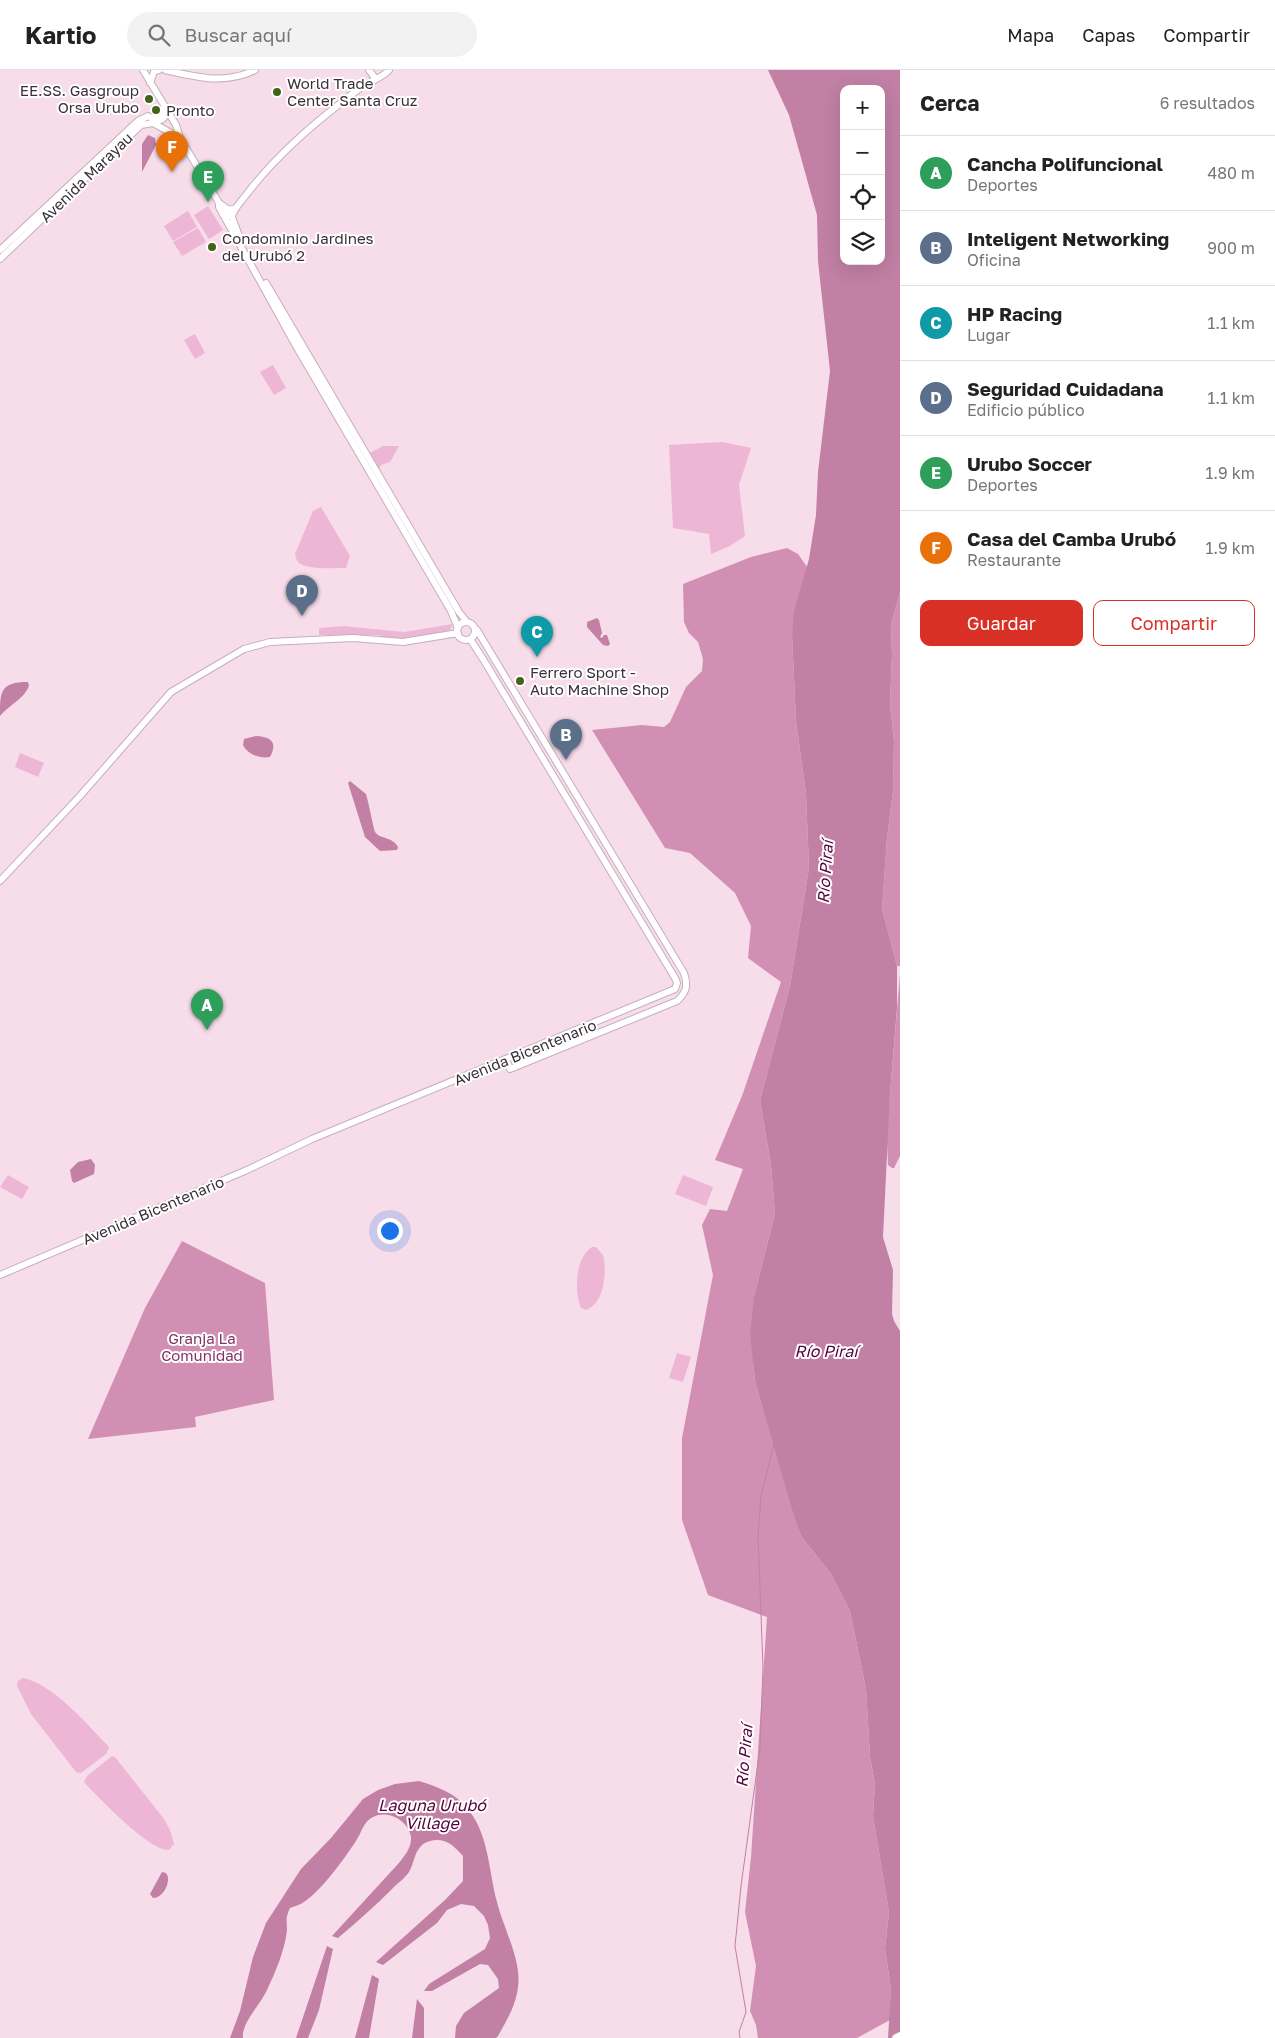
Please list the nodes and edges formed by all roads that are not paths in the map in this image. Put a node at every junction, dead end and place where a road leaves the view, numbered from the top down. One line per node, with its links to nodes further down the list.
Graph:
1 (143, 70): 8 (street)
2 (159, 70): 8 (street)
3 (165, 70): 4 (street)
4 (255, 70)
5 (369, 70): 7 (street)
6 (389, 70): 7 (street)
7 (375, 78): 12 (street)
8 (150, 83): 9 (street)
9 (166, 109): 10 (street); 15 (street, Avenida Marayau)
10 (180, 138): 11 (street); 16 (street, Avenida Marayau)
11 (219, 203): 12 (street); 13 (street)
12 (236, 208): 14 (street)
13 (223, 215): 14 (street); 17 (street)
14 (232, 217): 17 (street)
15 (0, 250)
16 (0, 259)
17 (346, 427): 18 (street); 20 (street)
18 (467, 622): 19 (street); 20 (street)
19 (475, 629): 21 (street); 22 (street)
20 (458, 630): 21 (street); 26 (street)
21 (470, 639): 23 (street)
22 (491, 653): 23 (street); 24 (street)
23 (483, 659): 25 (street)
24 (510, 684): 25 (street); 27 (street)
25 (502, 689): 28 (street)
26 (0, 881)
27 (638, 895): 28 (street); 29 (street)
28 (628, 901): 30 (street)
29 (666, 943): 30 (street); 31 (street)
30 (657, 948): 32 (street)
31 (684, 973): 32 (street); 34 (street, Avenida Bicentenario)
32 (675, 978): 33 (street, Avenida Bicentenario)
33 (548, 1043): 34 (street); 35 (street); 36 (street, Avenida Bicentenario)
34 (556, 1051): 35 (street, Avenida Bicentenario)
35 (548, 1054): 36 (street, Avenida Bicentenario)
36 (510, 1058): 37 (street, Avenida Bicentenario)
37 (0, 1275)
38 (900, 2036): 39 (main road)
39 (896, 2038)

